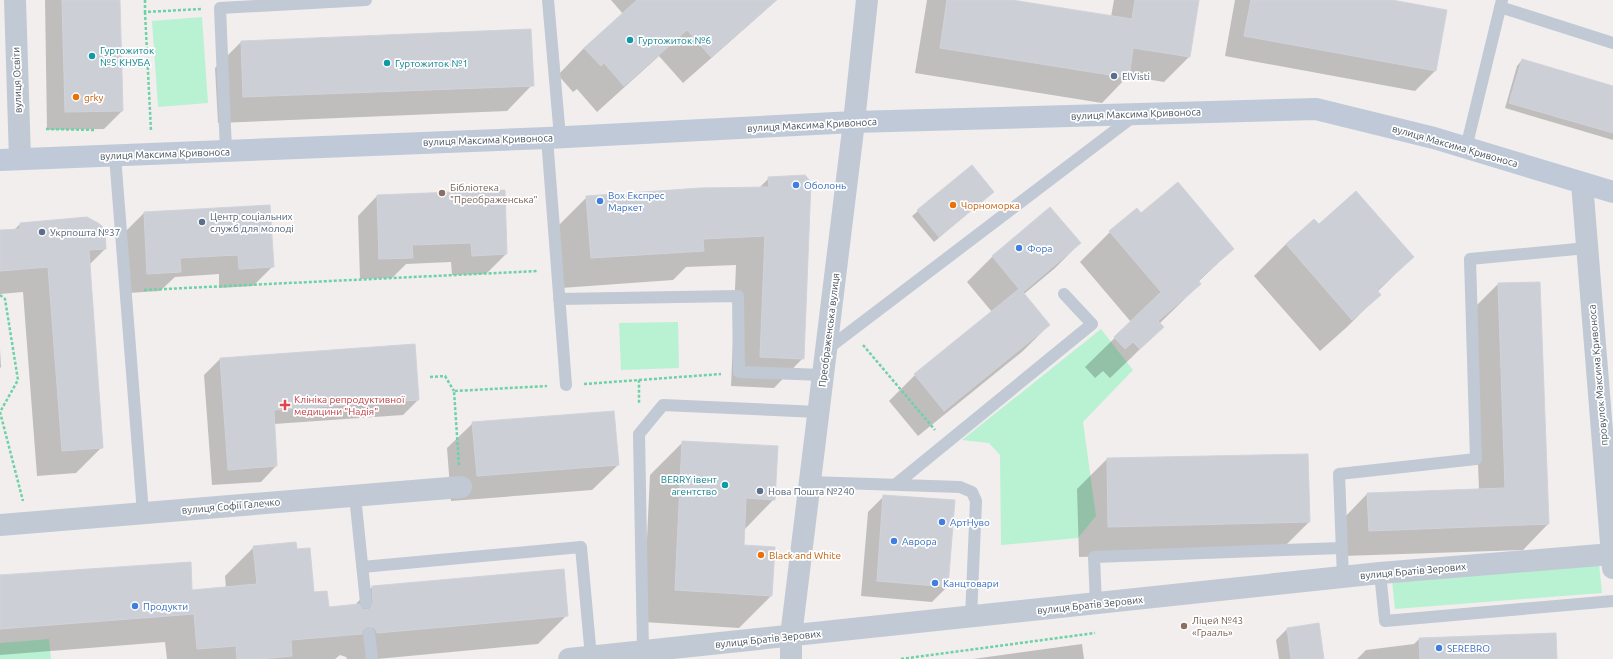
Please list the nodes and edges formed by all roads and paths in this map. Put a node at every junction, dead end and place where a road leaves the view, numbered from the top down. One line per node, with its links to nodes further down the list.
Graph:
1 (15, 0): 18 (street, вулиця Освіти)
2 (145, 0): 9 (path)
3 (366, 0): 6 (lane)
4 (548, 0): 14 (lane)
5 (867, 0): 12 (street, Преображенська вулиця)
6 (322, 1): 8 (lane)
7 (1501, 3): 10 (lane); 15 (lane)
8 (220, 8): 9 (path); 16 (lane)
9 (145, 12): 13 (path)
10 (1613, 43)
11 (1137, 114): 12 (street, вулиця Максима Кривоноса); 15 (street, вулиця Максима Кривоноса); 27 (lane)
12 (854, 122): 14 (street, вулиця Максима Кривоноса); 28 (street, Преображенська вулиця)
13 (151, 132)
14 (554, 138): 16 (street, вулиця Максима Кривоноса); 22 (lane)
15 (1466, 148): 19 (street, вулиця Максима Кривоноса)
16 (226, 151): 17 (street, вулиця Максима Кривоноса)
17 (114, 156): 18 (street, вулиця Максима Кривоноса); 23 (lane)
18 (10, 160)
19 (1582, 183): 20 (street, вулиця Максима Кривоноса); 21 (street, провулок Максима Кривоноса)
20 (1613, 192)
21 (1587, 248): 45 (lane); 46 (street, провулок Максима Кривоноса)
22 (557, 270): 23 (path); 26 (lane)
23 (125, 291): 42 (lane)
24 (1064, 294): 37 (lane)
25 (0, 295): 43 (path)
26 (559, 299): 29 (lane); 33 (lane)
27 (851, 331): 28 (lane); 37 (path)
28 (826, 350): 30 (street, Преображенська вулиця)
29 (739, 372): 30 (lane); 32 (path)
30 (823, 375): 35 (street, Преображенська вулиця)
31 (430, 377): 34 (path)
32 (639, 380): 33 (path); 36 (path)
33 (566, 385): 34 (path)
34 (454, 391): 40 (path)
35 (819, 412): 36 (lane); 38 (street, Преображенська вулиця)
36 (639, 434): 57 (lane)
37 (946, 443): 39 (lane)
38 (810, 482): 39 (lane); 56 (street, Преображенська вулиця)
39 (895, 485): 53 (lane)
40 (461, 487): 41 (street, вулиця Софії Галечко)
41 (355, 496): 42 (street, вулиця Софії Галечко); 47 (lane)
42 (143, 513): 43 (street, вулиця Софії Галечко)
43 (29, 522): 44 (street, вулиця Софії Галечко)
44 (0, 525)
45 (1342, 548): 49 (lane); 52 (lane)
46 (1613, 558): 48 (street, вулиця Братів Зерових)
47 (362, 567): 51 (lane); 58 (lane)
48 (1380, 573): 49 (street, вулиця Братів Зерових); 50 (lane)
49 (1343, 578): 52 (street, вулиця Братів Зерових)
50 (1613, 601)
51 (366, 604)
52 (1096, 604): 53 (street, вулиця Братів Зерових)
53 (971, 617): 56 (street, вулиця Братів Зерових)
54 (368, 633): 59 (lane)
55 (1095, 633): 62 (path)
56 (792, 636): 57 (street, вулиця Братів Зерових); 61 (street, Преображенська вулиця)
57 (649, 654): 58 (street, вулиця Братів Зерових)
58 (591, 657): 60 (street, вулиця Братів Зерових)
59 (372, 659)
60 (569, 659)
61 (791, 659)
62 (901, 659)

